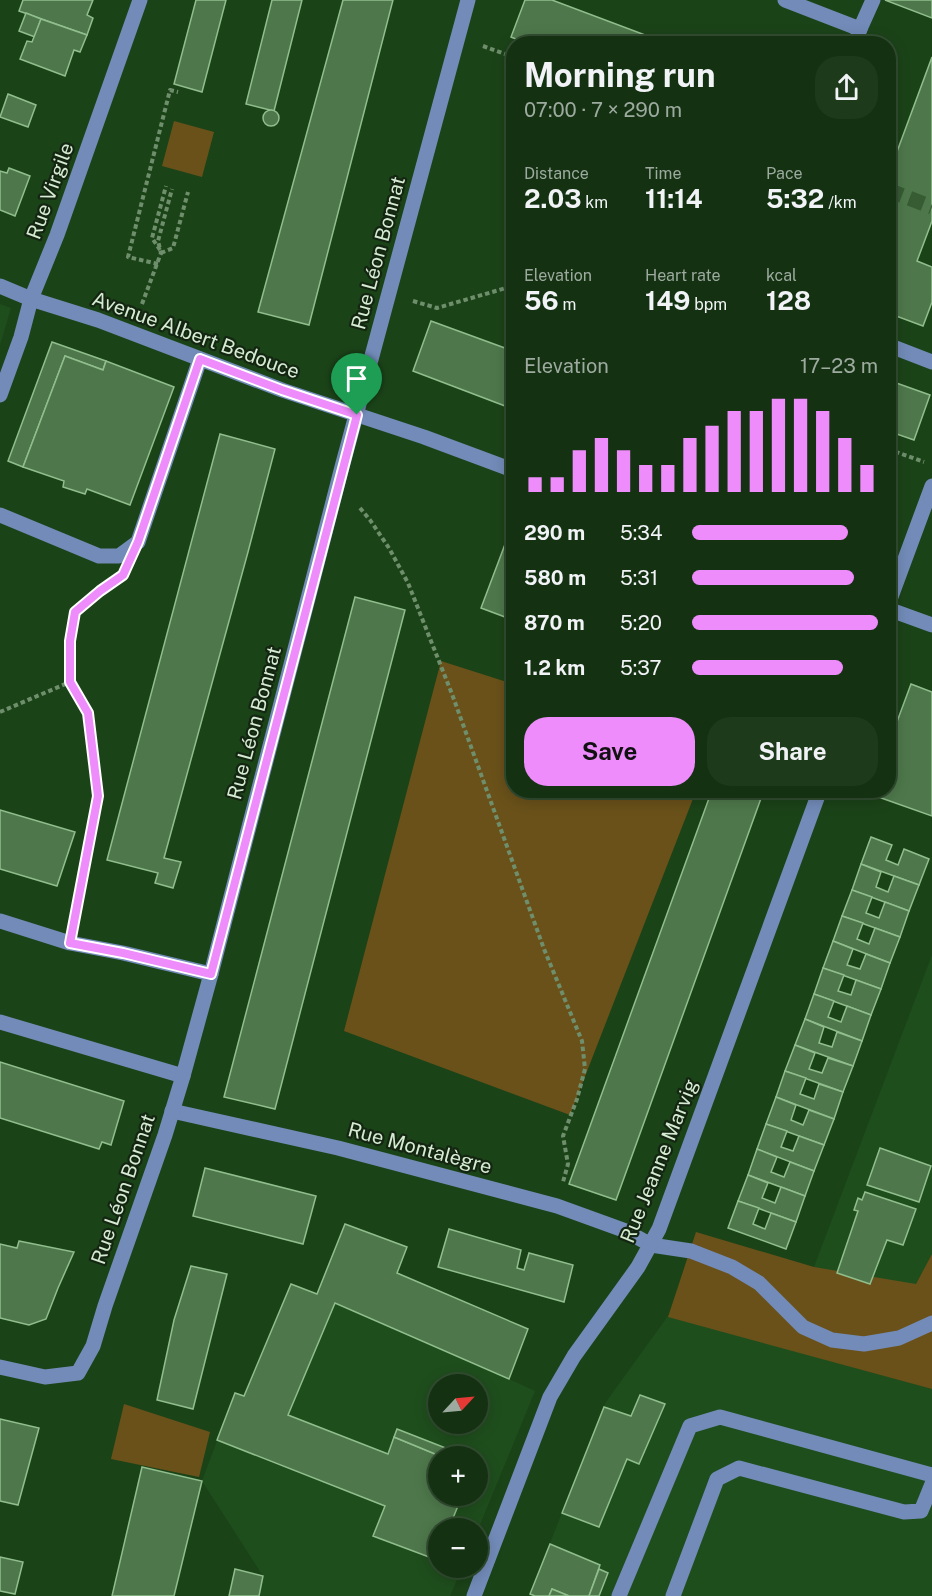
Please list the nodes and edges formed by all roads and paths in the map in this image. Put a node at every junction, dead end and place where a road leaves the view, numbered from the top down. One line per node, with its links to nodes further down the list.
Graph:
1 (140, 0): 17 (street, Rue Virgile)
2 (468, 0): 16 (street, Rue Léon Bonnat)
3 (784, 0): 5 (street)
4 (873, 0): 5 (street)
5 (857, 36)
6 (480, 45): 7 (path)
7 (506, 55)
8 (178, 92): 13 (path)
9 (166, 186): 12 (path)
10 (172, 189): 12 (path)
11 (188, 192): 12 (path)
12 (161, 253): 13 (path)
13 (158, 264): 18 (path)
14 (0, 286): 17 (street, Avenue Albert Bedouce)
15 (506, 288): 16 (path)
16 (389, 295): 23 (street, Rue Léon Bonnat)
17 (31, 299): 20 (street, Avenue Albert Bedouce); 22 (street, Rue Virgile)
18 (142, 304)
19 (896, 348): 21 (street)
20 (200, 359): 23 (street, Avenue Albert Bedouce); 29 (street)
21 (932, 362)
22 (0, 395)
23 (357, 415): 26 (street, Avenue Albert Bedouce); 39 (street, Rue Léon Bonnat)
24 (896, 452): 25 (path)
25 (932, 465)
26 (506, 467)
27 (932, 486): 31 (street)
28 (360, 508): 43 (path)
29 (0, 515)
30 (116, 580): 34 (path)
31 (896, 585)
32 (896, 610): 33 (street)
33 (932, 625)
34 (70, 682): 35 (path); 38 (path)
35 (0, 712)
36 (817, 798): 44 (street, Rue Jeanne Marvig)
37 (0, 921): 38 (street)
38 (70, 943): 39 (street)
39 (211, 974): 41 (street, Rue Léon Bonnat)
40 (0, 1022): 41 (street)
41 (183, 1076): 42 (street, Rue Léon Bonnat)
42 (172, 1111): 43 (street, Rue Montalègre); 46 (street, Rue Léon Bonnat)
43 (557, 1206): 44 (street, Rue Montalègre)
44 (651, 1245): 45 (street); 49 (street, Rue Jeanne Marvig)
45 (932, 1323)
46 (0, 1367)
47 (932, 1475): 50 (street)
48 (932, 1484): 51 (street)
49 (474, 1596)
50 (619, 1596)
51 (673, 1596)

